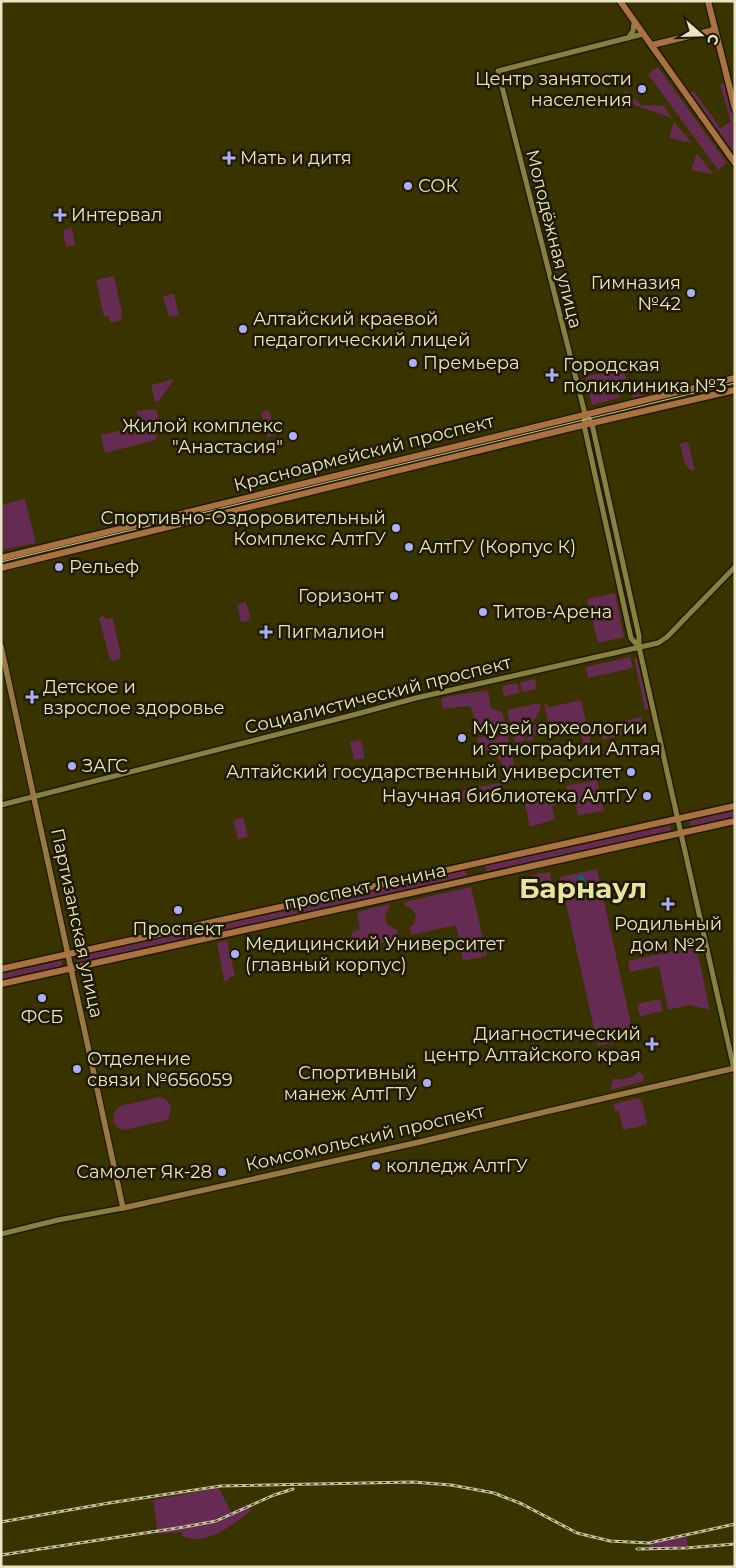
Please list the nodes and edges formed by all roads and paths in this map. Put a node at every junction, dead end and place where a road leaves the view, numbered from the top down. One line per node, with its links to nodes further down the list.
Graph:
1 (620, 1): 3 (main road)
2 (708, 1): 4 (main road)
3 (634, 23): 5 (main road); 7 (street)
4 (715, 28): 8 (main road); 9 (main road)
5 (642, 34): 6 (street); 8 (main road)
6 (634, 36): 7 (street); 8 (street)
7 (627, 38): 13 (street, Молодёжная улица)
8 (650, 43): 10 (main road)
9 (735, 109)
10 (734, 161)
11 (735, 378): 13 (main road, Красноармейский проспект)
12 (735, 390): 14 (main road, Красноармейский проспект)
13 (585, 414): 14 (street, Молодёжная улица); 15 (street, Молодёжная улица); 16 (main road, Красноармейский проспект)
14 (592, 424): 15 (main road, Красноармейский проспект); 22 (street, Молодёжная улица)
15 (584, 425): 17 (main road, Красноармейский проспект); 22 (street, Молодёжная улица)
16 (148, 522): 17 (main road); 18 (main road, Красноармейский проспект)
17 (150, 532): 20 (main road, Красноармейский проспект)
18 (1, 558)
19 (735, 567): 22 (street, Социалистический проспект)
20 (1, 568)
21 (1, 646): 23 (main road, Партизанская улица)
22 (639, 647): 23 (street, Социалистический проспект); 26 (street, Молодёжная улица)
23 (34, 798): 24 (street, Социалистический проспект); 29 (main road, Партизанская улица)
24 (1, 805)
25 (735, 806): 26 (main road, проспект Ленина)
26 (678, 818): 28 (street, Молодёжная улица); 29 (main road, проспект Ленина)
27 (735, 821): 28 (main road, проспект Ленина)
28 (681, 833): 30 (main road, проспект Ленина); 33 (street, Молодёжная улица)
29 (67, 954): 30 (main road, Партизанская улица); 31 (main road, проспект Ленина)
30 (70, 968): 32 (main road, проспект Ленина); 34 (main road, Партизанская улица)
31 (1, 969)
32 (1, 984)
33 (734, 1068): 34 (main road, Комсомольский проспект)
34 (123, 1208): 35 (street, Комсомольский проспект)
35 (1, 1234)

